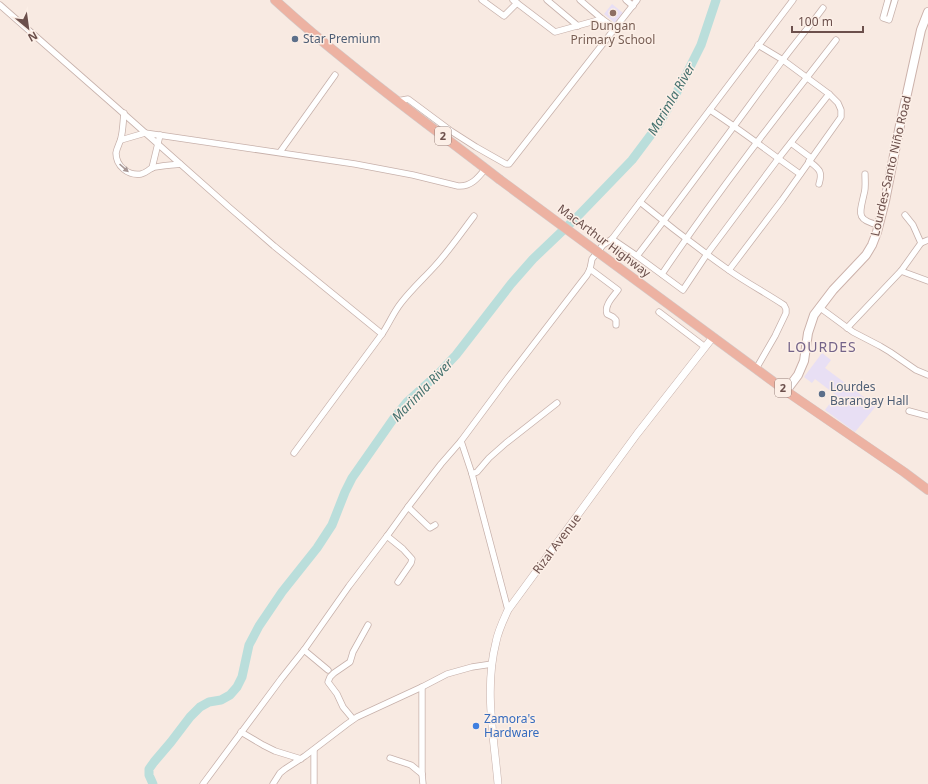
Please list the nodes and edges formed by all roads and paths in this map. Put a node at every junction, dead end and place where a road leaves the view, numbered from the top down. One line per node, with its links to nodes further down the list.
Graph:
1 (275, 0): 24 (highway, MacArthur Highway / 2)
2 (482, 0): 10 (street)
3 (547, 0): 16 (street)
4 (580, 0): 15 (street)
5 (626, 0): 12 (street)
6 (638, 0): 12 (street)
7 (793, 0): 19 (street)
8 (888, 0): 9 (street)
9 (895, 0)
10 (515, 1): 16 (street)
11 (0, 5): 26 (street)
12 (633, 6): 17 (street)
13 (823, 8): 20 (street)
14 (928, 12): 47 (main road, Lourdes-Santo Niño Road)
15 (602, 19): 16 (street); 17 (street)
16 (578, 26)
17 (616, 28): 24 (street)
18 (836, 40): 22 (street)
19 (758, 45): 20 (street); 25 (street)
20 (783, 60): 22 (street); 27 (street)
21 (335, 75): 34 (street)
22 (807, 78): 23 (street); 31 (street)
23 (829, 94): 32 (street); 36 (street)
24 (397, 101): 39 (highway, MacArthur Highway / 2)
25 (710, 110): 27 (street); 43 (street)
26 (124, 113): 28 (street); 30 (street)
27 (734, 126): 31 (street); 46 (street)
28 (145, 133): 29 (street); 30 (street); 33 (street)
29 (160, 135): 33 (street); 34 (street)
30 (121, 140): 38 (street, one-way to 38)
31 (757, 143): 35 (street); 48 (street)
32 (791, 143): 35 (street); 36 (street)
33 (158, 144): 37 (street); 38 (street)
34 (280, 152): 39 (street)
35 (778, 159): 40 (street); 52 (street)
36 (810, 160): 40 (street); 42 (street)
37 (180, 164): 38 (street); 63 (street)
38 (152, 168)
39 (486, 168): 64 (highway, MacArthur Highway / 2, bridge)
40 (800, 174): 55 (street)
41 (865, 174): 47 (street)
42 (819, 184)
43 (640, 202): 46 (street); 49 (street)
44 (905, 215): 51 (street)
45 (474, 216): 63 (street)
46 (664, 222): 48 (street); 53 (street)
47 (879, 225): 59 (main road, Lourdes-Santo Niño Road)
48 (686, 238): 52 (street); 57 (street)
49 (612, 239): 53 (street); 54 (street)
50 (928, 240): 51 (street)
51 (922, 243): 56 (street)
52 (707, 254): 55 (street); 57 (street)
53 (637, 256): 57 (street)
54 (590, 269): 61 (street); 72 (street)
55 (729, 270): 66 (street)
56 (901, 271): 58 (street); 62 (street)
57 (662, 274)
58 (928, 281)
59 (819, 307): 62 (street); 68 (main road, Lourdes-Santo Niño Road)
60 (658, 312): 65 (street)
61 (616, 325)
62 (847, 328): 67 (street)
63 (382, 334): 73 (street)
64 (713, 337): 65 (street, Rizal Avenue); 66 (highway, MacArthur Highway / 2)
65 (705, 347): 80 (street, Rizal Avenue)
66 (756, 369): 68 (highway, MacArthur Highway / 2)
67 (928, 375)
68 (786, 391): 75 (highway, MacArthur Highway / 2)
69 (557, 403): 74 (street)
70 (909, 411): 71 (street)
71 (928, 416)
72 (461, 441): 74 (street); 76 (street)
73 (294, 453)
74 (472, 474): 80 (street)
75 (928, 490)
76 (408, 507): 77 (street); 78 (street)
77 (435, 525)
78 (387, 536): 79 (street); 82 (street)
79 (398, 582)
80 (508, 610): 83 (street, Rizal Avenue)
81 (368, 625): 86 (street)
82 (304, 650): 84 (street); 87 (street)
83 (492, 664): 85 (street); 96 (street, Rizal Avenue)
84 (328, 670)
85 (422, 687): 86 (street); 91 (street)
86 (353, 719): 88 (street)
87 (241, 732): 90 (street); 92 (street)
88 (314, 750): 90 (street); 94 (street)
89 (390, 758): 91 (street)
90 (301, 759): 93 (street)
91 (422, 774): 95 (street)
92 (203, 784)
93 (273, 784)
94 (314, 784)
95 (423, 784)
96 (498, 784)

